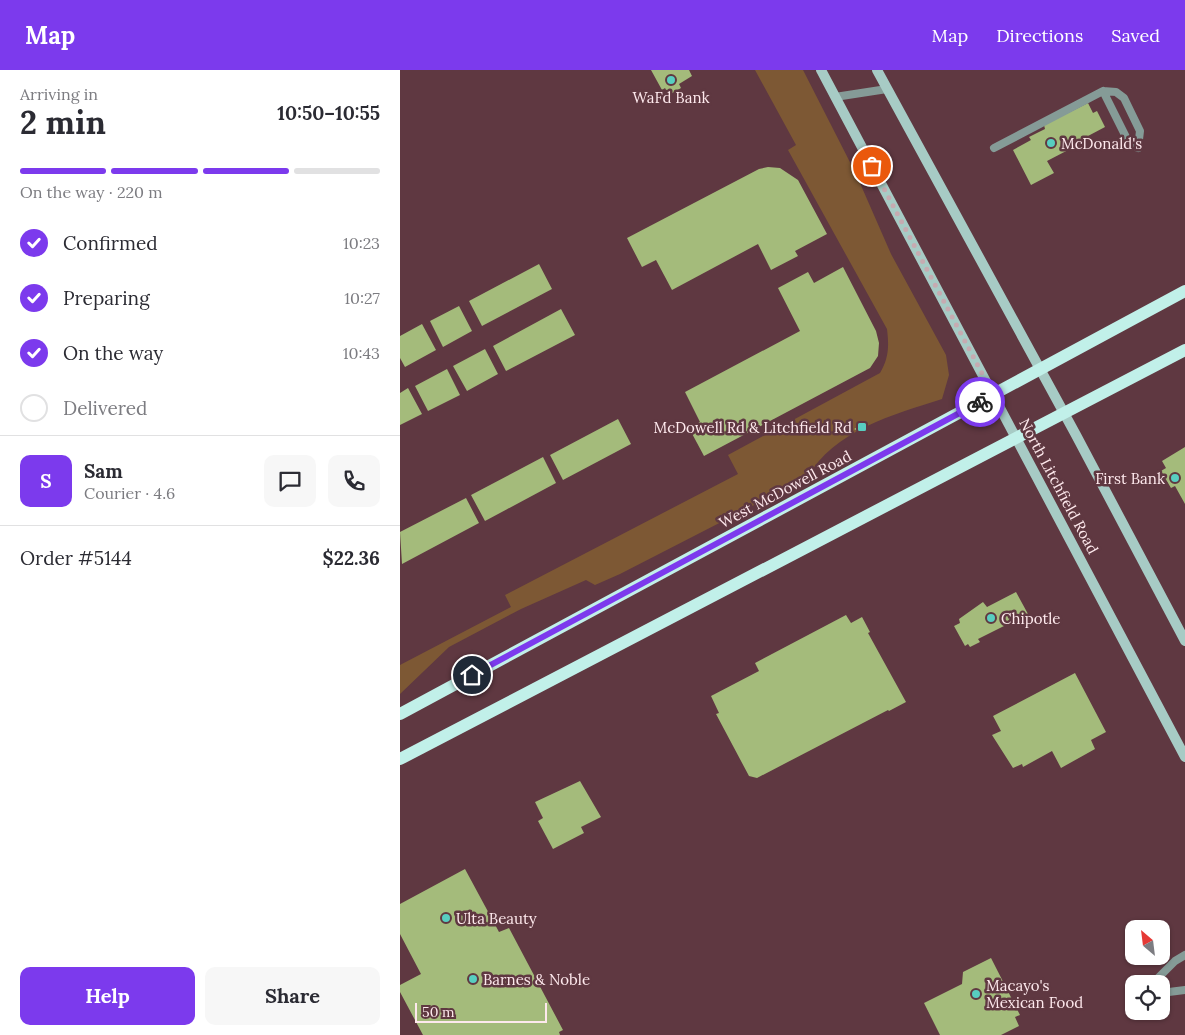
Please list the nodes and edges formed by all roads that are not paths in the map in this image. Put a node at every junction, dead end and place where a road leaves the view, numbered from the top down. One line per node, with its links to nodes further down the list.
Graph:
1 (821, 70): 5 (main road, North Litchfield Road)
2 (877, 70): 3 (main road)
3 (887, 89): 5 (lane); 9 (main road)
4 (1103, 92): 4 (lane); 6 (lane)
5 (835, 97): 10 (main road, North Litchfield Road)
6 (994, 148)
7 (1185, 291): 9 (main road, West McDowell Road)
8 (1185, 350): 11 (main road)
9 (1040, 368): 10 (main road, West McDowell Road); 11 (main road)
10 (993, 394): 12 (main road, North Litchfield Road); 14 (main road, West McDowell Road)
11 (1064, 412): 12 (main road); 13 (main road)
12 (1016, 437): 15 (main road, North Litchfield Road); 16 (main road)
13 (1185, 641)
14 (400, 714)
15 (1185, 757)
16 (400, 759)
17 (1185, 955): 18 (lane)
18 (1161, 975)
19 (1185, 990): 20 (lane)
20 (1170, 992)

